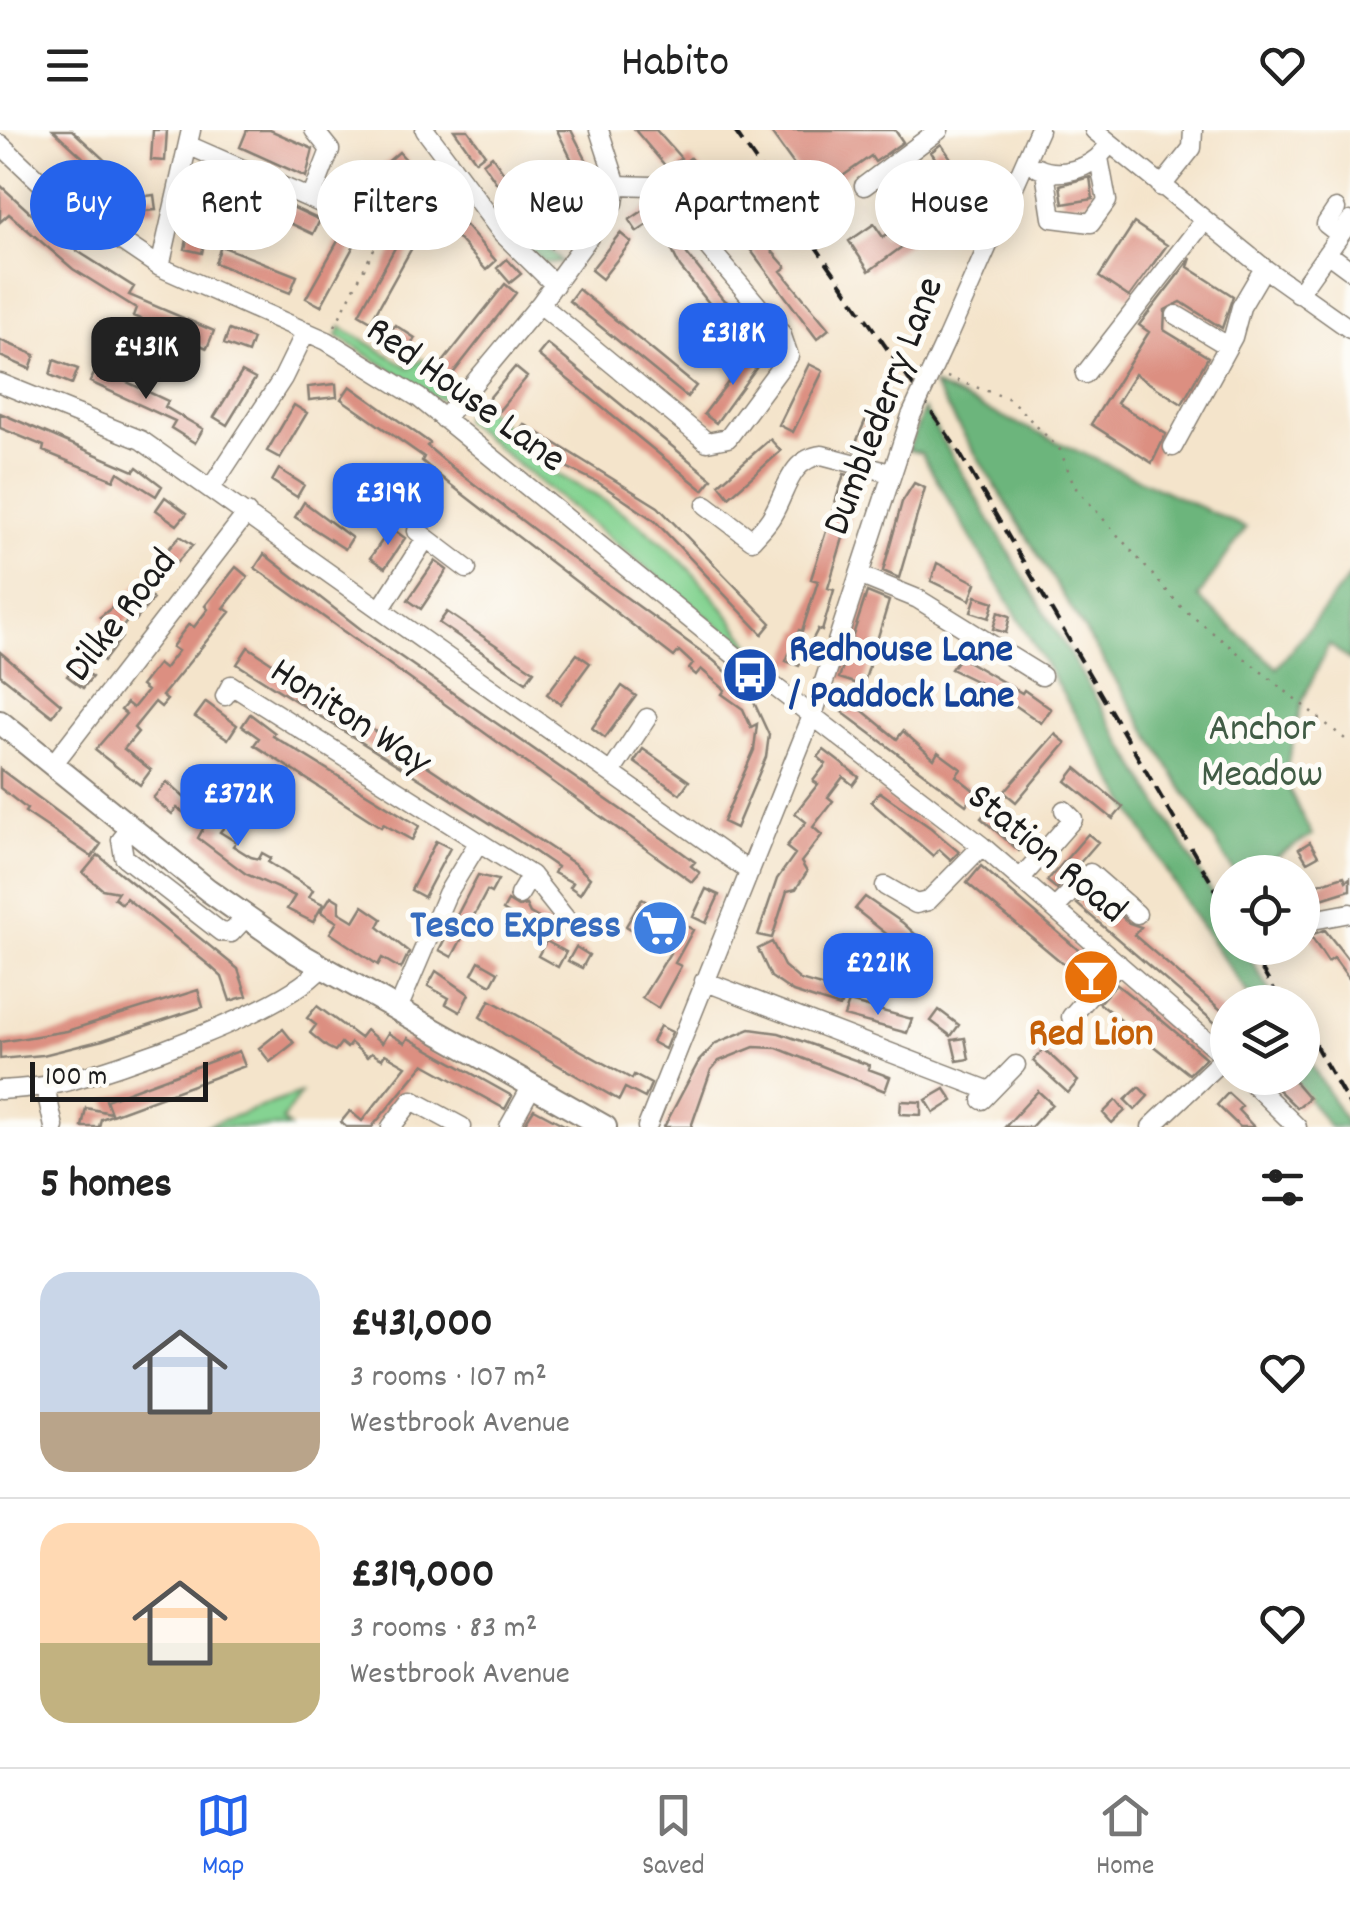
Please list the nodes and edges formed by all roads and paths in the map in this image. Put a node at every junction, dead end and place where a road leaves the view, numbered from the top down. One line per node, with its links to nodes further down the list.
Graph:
1 (314, 130): 19 (street)
2 (425, 130): 11 (street)
3 (599, 130): 12 (street)
4 (939, 130): 16 (street)
5 (1039, 130): 13 (street, Dumblederry Lane)
6 (1094, 130): 10 (street)
7 (1193, 130): 17 (street)
8 (190, 138): 19 (street); 26 (street)
9 (0, 144): 26 (street, Red House Lane)
10 (1104, 150): 14 (street); 14 (street); 17 (street)
11 (446, 160)
12 (609, 160)
13 (1026, 161): 14 (street); 42 (street, Dumblederry Lane, bridge)
14 (1049, 172)
15 (619, 185): 31 (street)
16 (864, 186)
17 (1162, 187): 21 (street)
18 (474, 196): 29 (street)
19 (311, 199): 20 (street)
20 (317, 202)
21 (1204, 221): 27 (street); 37 (street)
22 (1342, 221): 25 (street)
23 (374, 250): 35 (path)
24 (582, 250): 29 (street)
25 (1327, 253): 28 (street); 30 (street)
26 (160, 267): 33 (street, Red House Lane)
27 (1264, 268): 30 (street); 36 (street)
28 (1350, 270)
29 (555, 285): 31 (street)
30 (1298, 294): 34 (street)
31 (540, 304): 40 (street)
32 (1176, 314): 36 (street)
33 (306, 330): 35 (street, Red House Lane); 43 (street)
34 (1350, 330)
35 (328, 341): 40 (street, Red House Lane)
36 (1228, 346): 41 (street)
37 (1085, 374)
38 (948, 378): 54 (path)
39 (0, 383): 43 (street)
40 (444, 419): 51 (street, Red House Lane)
41 (1173, 447)
42 (890, 474): 44 (street); 47 (street, Dumblederry Lane)
43 (211, 488): 45 (street)
44 (706, 505)
45 (247, 514): 48 (street); 55 (street, Dilke Road)
46 (467, 569): 48 (street)
47 (859, 575): 49 (street); 51 (street, Dumblederry Lane)
48 (382, 607): 56 (street)
49 (1042, 676)
50 (225, 696): 58 (street, Honiton Way)
51 (812, 714): 59 (street, Station Road); 60 (street, Dumblederry Lane)
52 (648, 718): 56 (street)
53 (0, 722): 55 (main road)
54 (1350, 743)
55 (54, 763): 72 (main road)
56 (612, 771): 60 (street)
57 (1064, 810): 63 (street)
58 (478, 844): 61 (street, Honiton Way); 74 (street)
59 (982, 846): 62 (street); 63 (street, Station Road)
60 (750, 872): 73 (street, Dumblederry Lane)
61 (532, 876): 64 (street); 69 (street)
62 (906, 877)
63 (1021, 878): 65 (street, Station Road)
64 (519, 895)
65 (1055, 908): 66 (street); 71 (street, Station Road)
66 (1137, 914)
67 (1345, 915): 68 (street); 70 (street)
68 (1320, 919)
69 (569, 927)
70 (1350, 934)
71 (1118, 963): 75 (street); 76 (street, Station Road)
72 (321, 968): 74 (main road); 79 (street)
73 (704, 981): 77 (street); 88 (street, Dumblederry Lane)
74 (398, 1009): 80 (main road)
75 (1071, 1016)
76 (1210, 1044)
77 (1016, 1065)
78 (1210, 1073): 89 (street)
79 (45, 1086): 81 (street); 83 (street)
80 (532, 1086): 86 (street); 87 (main road)
81 (0, 1090)
82 (1264, 1095): 90 (street)
83 (54, 1127)
84 (391, 1127): 85 (street)
85 (462, 1127)
86 (509, 1127)
87 (605, 1127)
88 (647, 1127)
89 (1151, 1127)
90 (1297, 1127)

